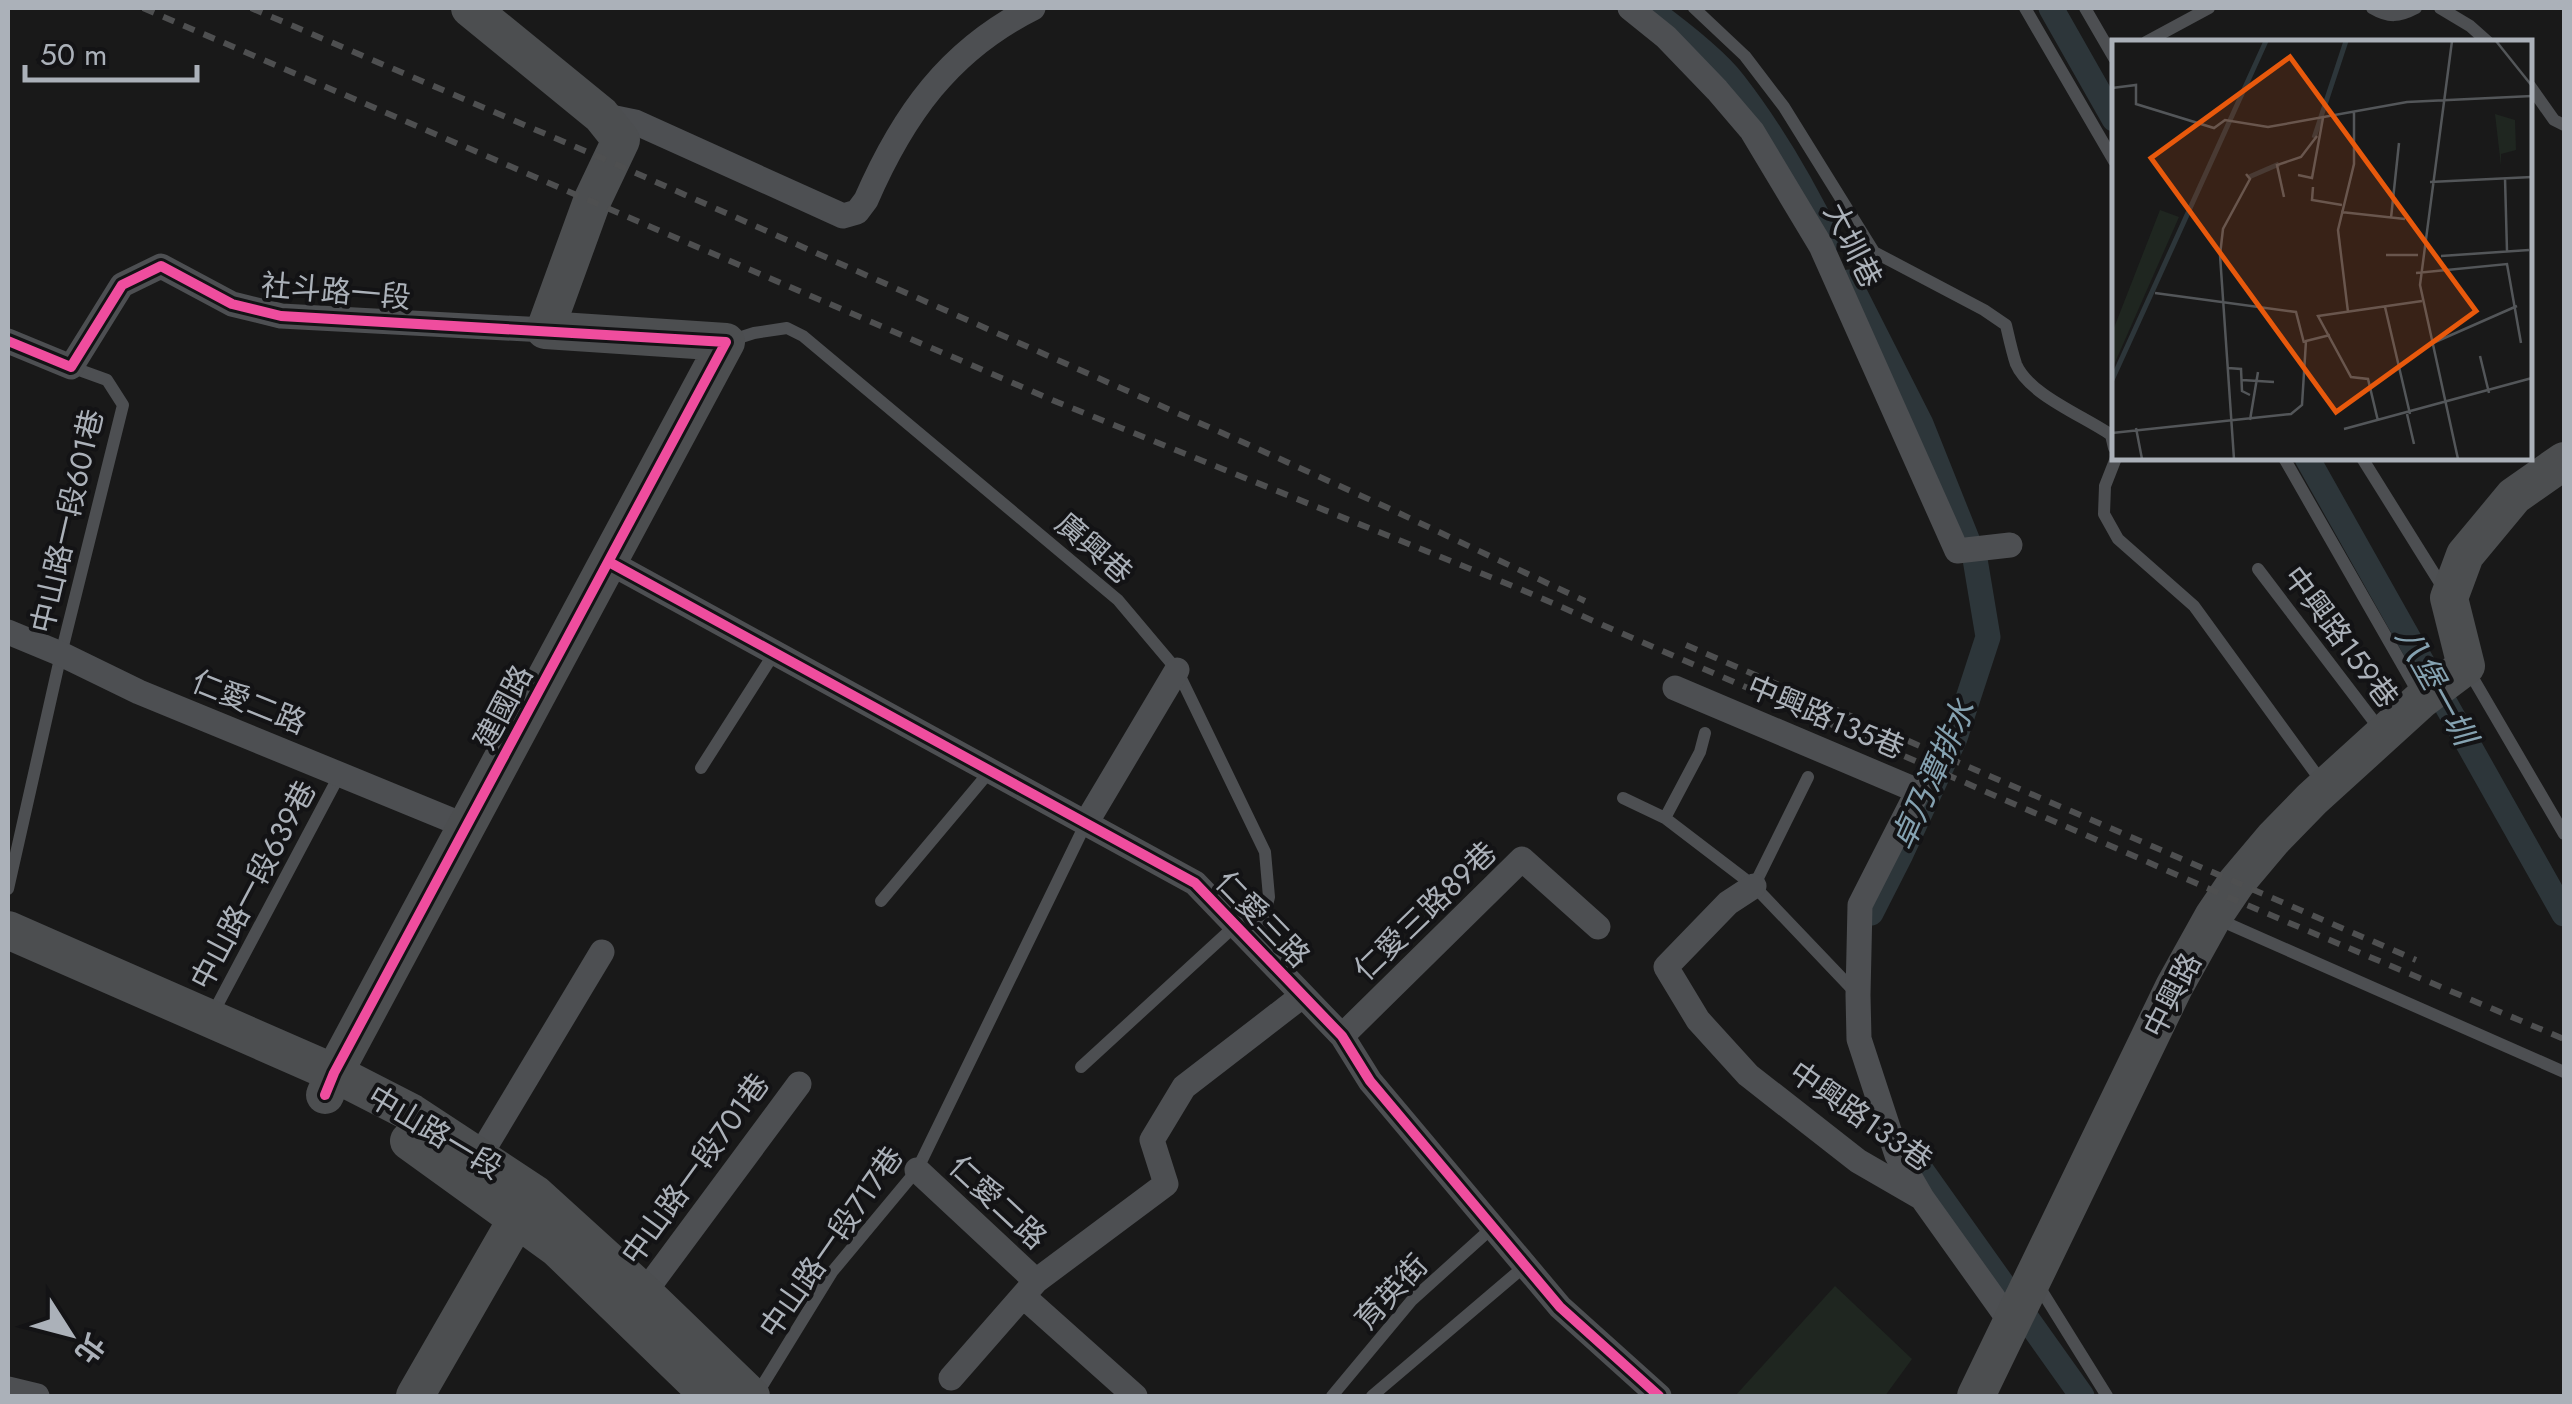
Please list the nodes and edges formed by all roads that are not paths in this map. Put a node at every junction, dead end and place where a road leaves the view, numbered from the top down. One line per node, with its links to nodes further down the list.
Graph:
1 (470, 8): 15 (street)
2 (1033, 8): 15 (street)
3 (1630, 8): 27 (street, 大圳巷)
4 (1694, 8): 22 (lane, 大圳巷)
5 (2025, 8): 17 (lane)
6 (2085, 8): 13 (lane)
7 (2209, 8): 11 (lane)
8 (2372, 8): 9 (lane)
9 (2416, 8)
10 (2440, 8): 12 (lane)
11 (2150, 40)
12 (2486, 40)
13 (2112, 55)
14 (2532, 89): 16 (lane)
15 (601, 115): 18 (street)
16 (2564, 125)
17 (2112, 158)
18 (545, 330): 20 (street); 21 (street, 社斗路一段)
19 (8, 341): 21 (street)
20 (726, 342): 28 (street, 建國路); 35 (lane, 廣興巷)
21 (71, 366): 33 (lane, 中山路一段601巷)
22 (2112, 439)
23 (2115, 460): 44 (lane)
24 (2285, 460): 37 (lane)
25 (2363, 460): 30 (lane)
26 (2564, 460): 30 (street)
27 (2010, 545)
28 (609, 562): 32 (street, 仁愛三路); 48 (street, 建國路)
29 (2258, 569): 39 (lane, 中興路159巷)
30 (2449, 598): 34 (street)
31 (8, 632): 33 (street, 仁愛二路)
32 (775, 652): 40 (lane); 41 (street, 仁愛三路)
33 (61, 654): 42 (street, 仁愛二路); 51 (lane, 中山路一段601巷)
34 (2466, 667): 37 (street, 中興路); 49 (lane)
35 (1177, 670): 47 (street); 57 (lane, 廣興巷)
36 (1675, 688): 60 (street, 中興路135巷)
37 (2423, 699): 39 (street, 中興路)
38 (1705, 733): 46 (lane)
39 (2384, 734): 44 (street, 中興路)
40 (701, 768)
41 (991, 770): 47 (street, 仁愛三路); 52 (lane)
42 (340, 774): 48 (street, 仁愛二路); 62 (lane, 中山路一段639巷)
43 (1808, 777): 50 (lane)
44 (2325, 787): 53 (street, 中興路)
45 (1623, 798): 46 (lane)
46 (1665, 818): 50 (lane)
47 (1086, 823): 54 (street, 仁愛三路); 69 (lane, 中山路一段717巷)
48 (468, 827): 66 (street, 建國路)
49 (2564, 834)
50 (1754, 886): 60 (lane); 70 (street, 中興路133巷)
51 (8, 889)
52 (881, 901)
53 (2213, 917): 65 (lane); 74 (street, 中興路)
54 (1236, 924): 57 (street, 仁愛三路); 64 (lane)
55 (1598, 927): 63 (street, 仁愛三路89巷)
56 (8, 930): 62 (street, 中山路一段)
57 (1257, 945): 61 (street, 仁愛三路)
58 (602, 952): 68 (street)
59 (8, 957): 66 (street, 中山路一段)
60 (1858, 995): 70 (street, 中興路135巷)
61 (1302, 996): 63 (street, 仁愛三路); 75 (street)
62 (210, 1019): 66 (street, 中山路一段)
63 (1342, 1036): 72 (street, 仁愛三路)
64 (1082, 1067)
65 (2564, 1072)
66 (329, 1084): 68 (street, 中山路一段); 71 (street, 中山路一段)
67 (799, 1084): 76 (street, 中山路一段701巷)
68 (479, 1156): 71 (street, 中山路一段)
69 (917, 1170): 75 (street, 仁愛二路); 83 (lane, 中山路一段717巷)
70 (1922, 1198): 77 (street, 中興路133巷)
71 (526, 1206): 76 (street, 中山路一段); 81 (street); 82 (street, 中山路一段)
72 (1493, 1227): 73 (street, 仁愛三路); 85 (lane, 育英街)
73 (1526, 1265): 86 (lane); 87 (street, 仁愛三路)
74 (2034, 1279): 77 (street, 中興路); 89 (lane)
75 (1029, 1288): 78 (street); 84 (street, 仁愛二路)
76 (644, 1293): 83 (street, 中山路一段)
77 (2012, 1324): 88 (street, 中興路)
78 (951, 1378)
79 (8, 1390): 80 (street)
80 (36, 1396)
81 (415, 1396)
82 (710, 1396)
83 (753, 1396)
84 (1135, 1396)
85 (1332, 1396)
86 (1372, 1396)
87 (1658, 1396)
88 (1976, 1396)
89 (2107, 1396)

